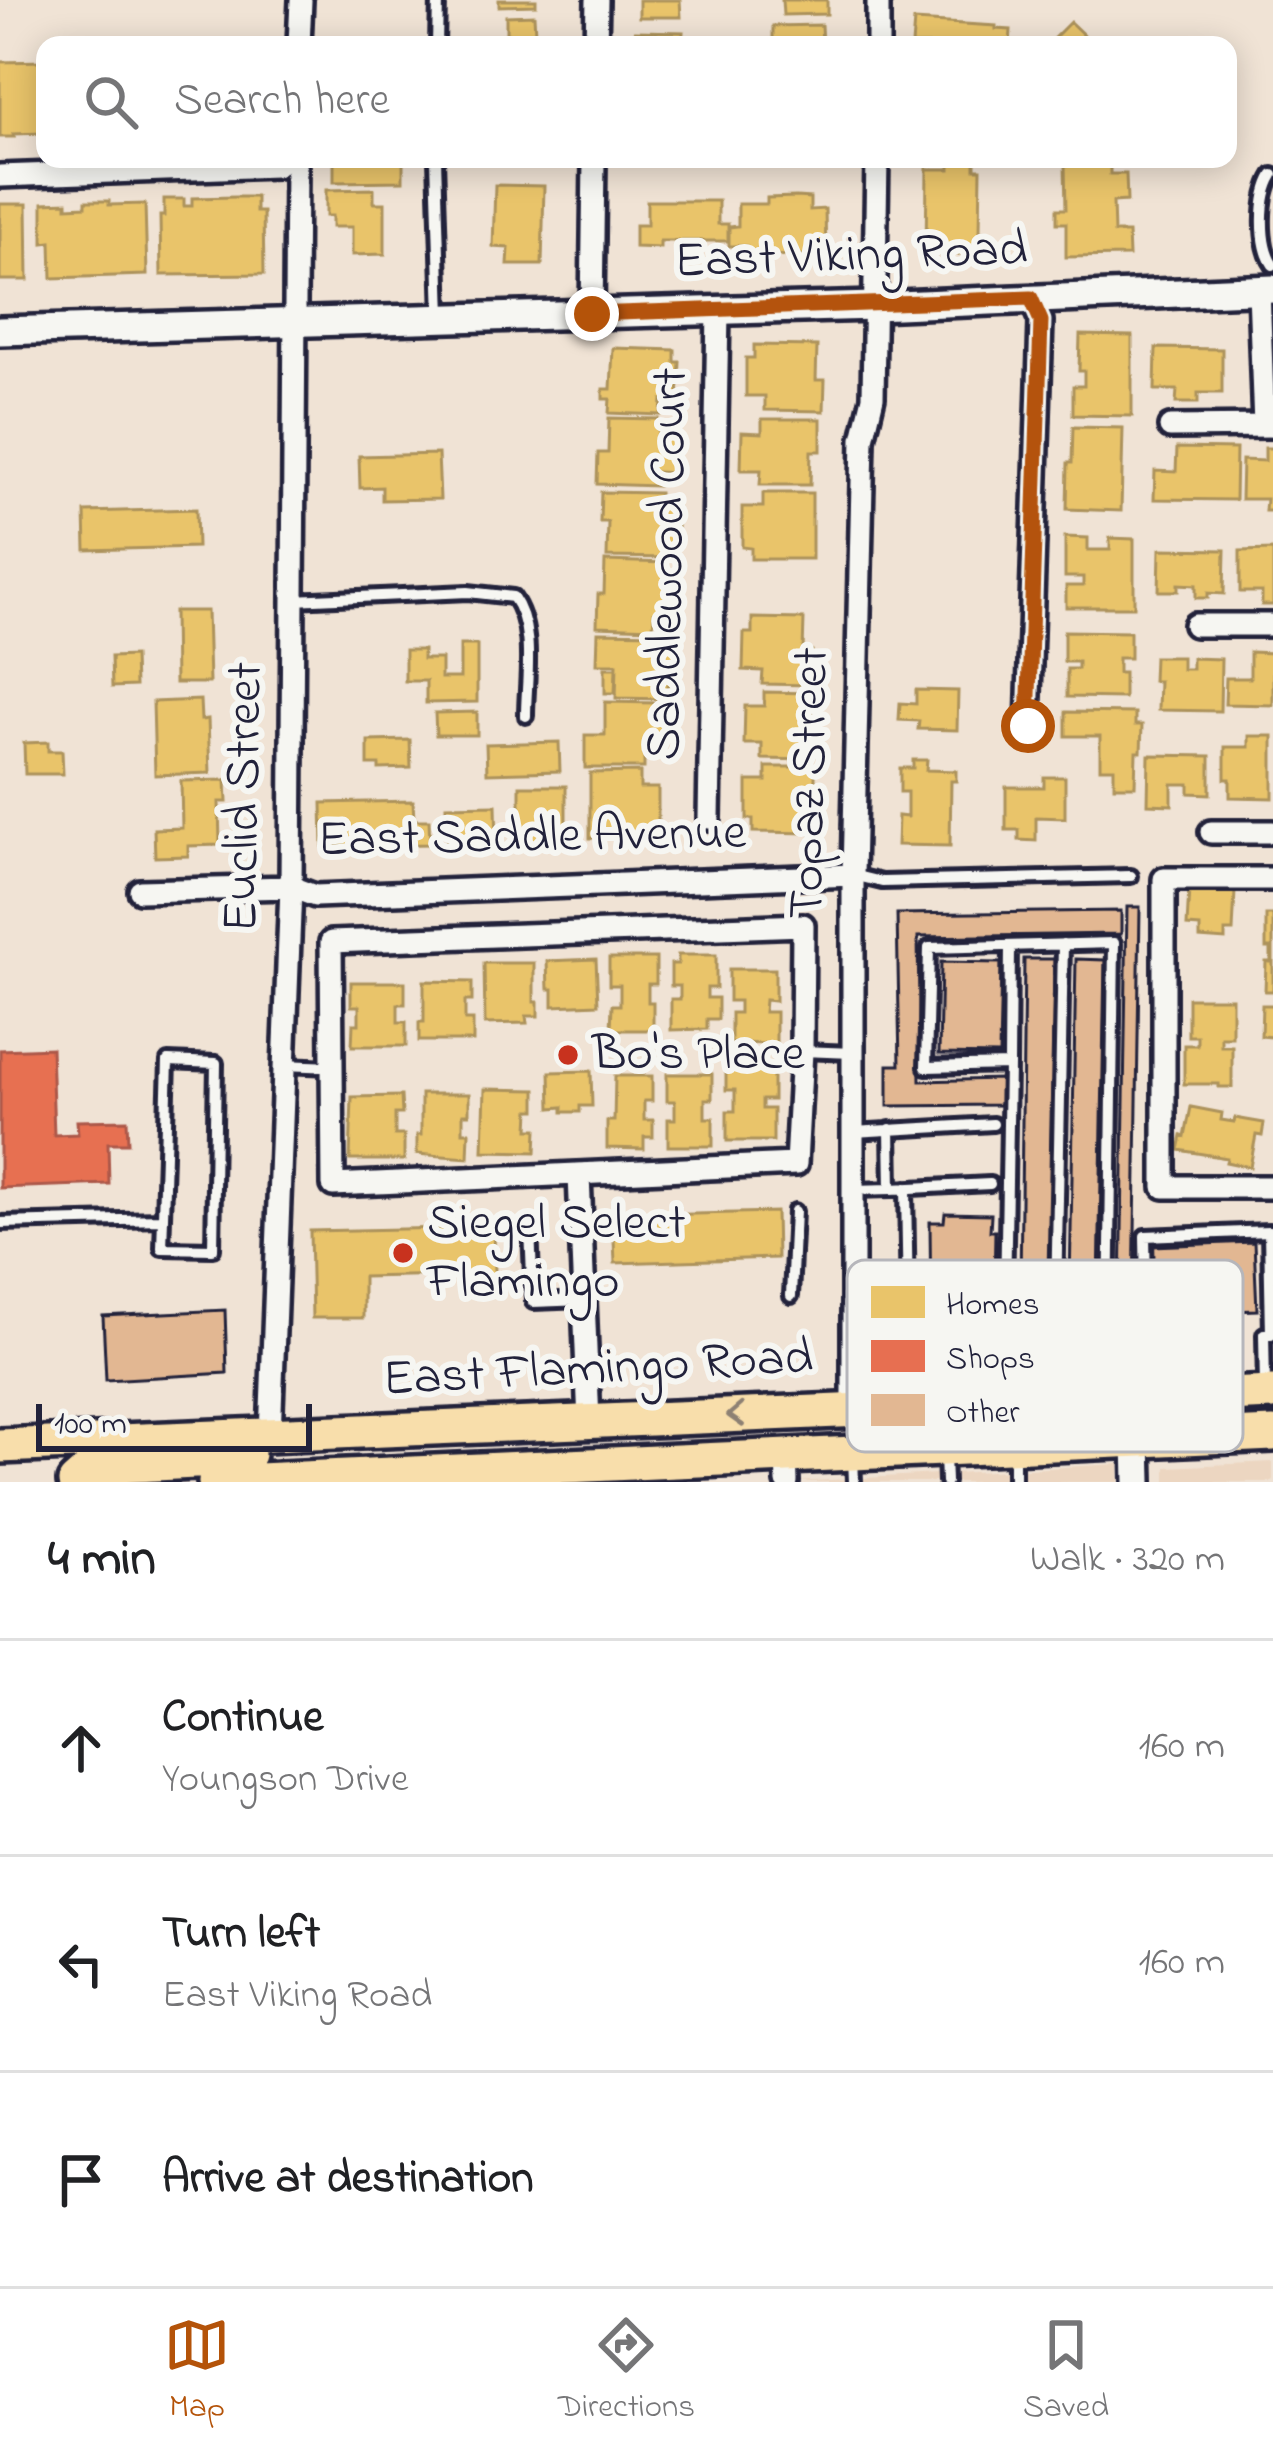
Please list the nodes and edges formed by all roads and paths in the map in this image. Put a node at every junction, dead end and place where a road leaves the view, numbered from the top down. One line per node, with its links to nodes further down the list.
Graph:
1 (301, 0): 5 (street)
2 (438, 0): 6 (lane)
3 (597, 0): 7 (street)
4 (878, 0): 8 (street)
5 (299, 36)
6 (437, 36)
7 (596, 36)
8 (878, 36)
9 (176, 168): 15 (street)
10 (286, 168): 22 (street, Euclid Street)
11 (436, 168): 21 (lane)
12 (594, 168): 20 (street)
13 (877, 168): 18 (street, Topaz Street)
14 (1273, 175): 16 (lane)
15 (0, 176)
16 (1268, 282): 17 (street, East Viking Road); 24 (street)
17 (1031, 298): 18 (street, East Viking Road); 30 (street)
18 (875, 306): 19 (street, East Viking Road); 34 (street, Topaz Street)
19 (718, 310): 20 (street, East Viking Road); 31 (street, Saddlewood Court)
20 (592, 314): 21 (street, East Viking Road)
21 (441, 319): 22 (street, East Viking Road)
22 (293, 323): 23 (street, East Viking Road); 26 (street, Euclid Street)
23 (0, 332)
24 (1269, 426): 25 (street)
25 (1170, 427)
26 (293, 600): 29 (lane); 37 (street, Euclid Street)
27 (1273, 625): 28 (street)
28 (1196, 626)
29 (526, 716)
30 (1028, 726)
31 (709, 818)
32 (1211, 832): 33 (street)
33 (1273, 832)
34 (854, 875): 35 (lane); 37 (street, East Saddle Avenue); 42 (street, Topaz Street)
35 (1131, 876)
36 (1273, 879): 51 (street)
37 (291, 887): 38 (street, East Saddle Avenue); 43 (street, Euclid Street)
38 (140, 891)
39 (1063, 944): 40 (lane); 62 (lane); 63 (lane)
40 (1010, 946): 44 (lane); 44 (lane)
41 (802, 1052): 42 (lane); 45 (street); 49 (street)
42 (853, 1053): 48 (street, Topaz Street)
43 (284, 1065): 45 (lane); 72 (street, Euclid Street)
44 (1009, 1065): 61 (lane)
45 (333, 1067): 49 (street)
46 (993, 1124): 47 (lane)
47 (890, 1130): 48 (lane); 53 (lane)
48 (853, 1132): 54 (street, Topaz Street)
49 (579, 1174): 66 (street)
50 (990, 1184): 52 (lane)
51 (1273, 1187)
52 (906, 1188): 53 (lane); 60 (lane)
53 (891, 1189): 54 (lane)
54 (853, 1190): 59 (street, Topaz Street)
55 (795, 1211): 65 (lane)
56 (161, 1219): 56 (lane); 57 (lane)
57 (0, 1223)
58 (530, 1228): 66 (lane)
59 (853, 1260)
60 (907, 1260)
61 (1006, 1260)
62 (1057, 1260)
63 (1109, 1260)
64 (1146, 1260): 67 (lane)
65 (791, 1296)
66 (584, 1300): 69 (street)
67 (1270, 1400)
68 (847, 1409): 69 (main road, East Flamingo Road, one-way to 69)
69 (589, 1423): 70 (main road, East Flamingo Road)
70 (444, 1430): 72 (main road, East Flamingo Road); 84 (main road)
71 (1273, 1435): 73 (main road, East Flamingo Road)
72 (270, 1436): 74 (main road, East Flamingo Road); 85 (main road)
73 (1243, 1436)
74 (0, 1446)
75 (991, 1452): 77 (main road, East Flamingo Road)
76 (1137, 1452): 87 (street)
77 (945, 1466): 78 (main road, East Flamingo Road)
78 (854, 1468): 79 (main road, East Flamingo Road)
79 (801, 1469): 80 (main road, East Flamingo Road)
80 (724, 1471): 81 (main road, East Flamingo Road)
81 (667, 1472): 82 (main road, East Flamingo Road)
82 (531, 1476): 83 (main road, East Flamingo Road)
83 (347, 1478): 84 (main road, East Flamingo Road)
84 (242, 1480): 86 (main road, East Flamingo Road)
85 (75, 1482)
86 (215, 1482)
87 (1138, 1482)

